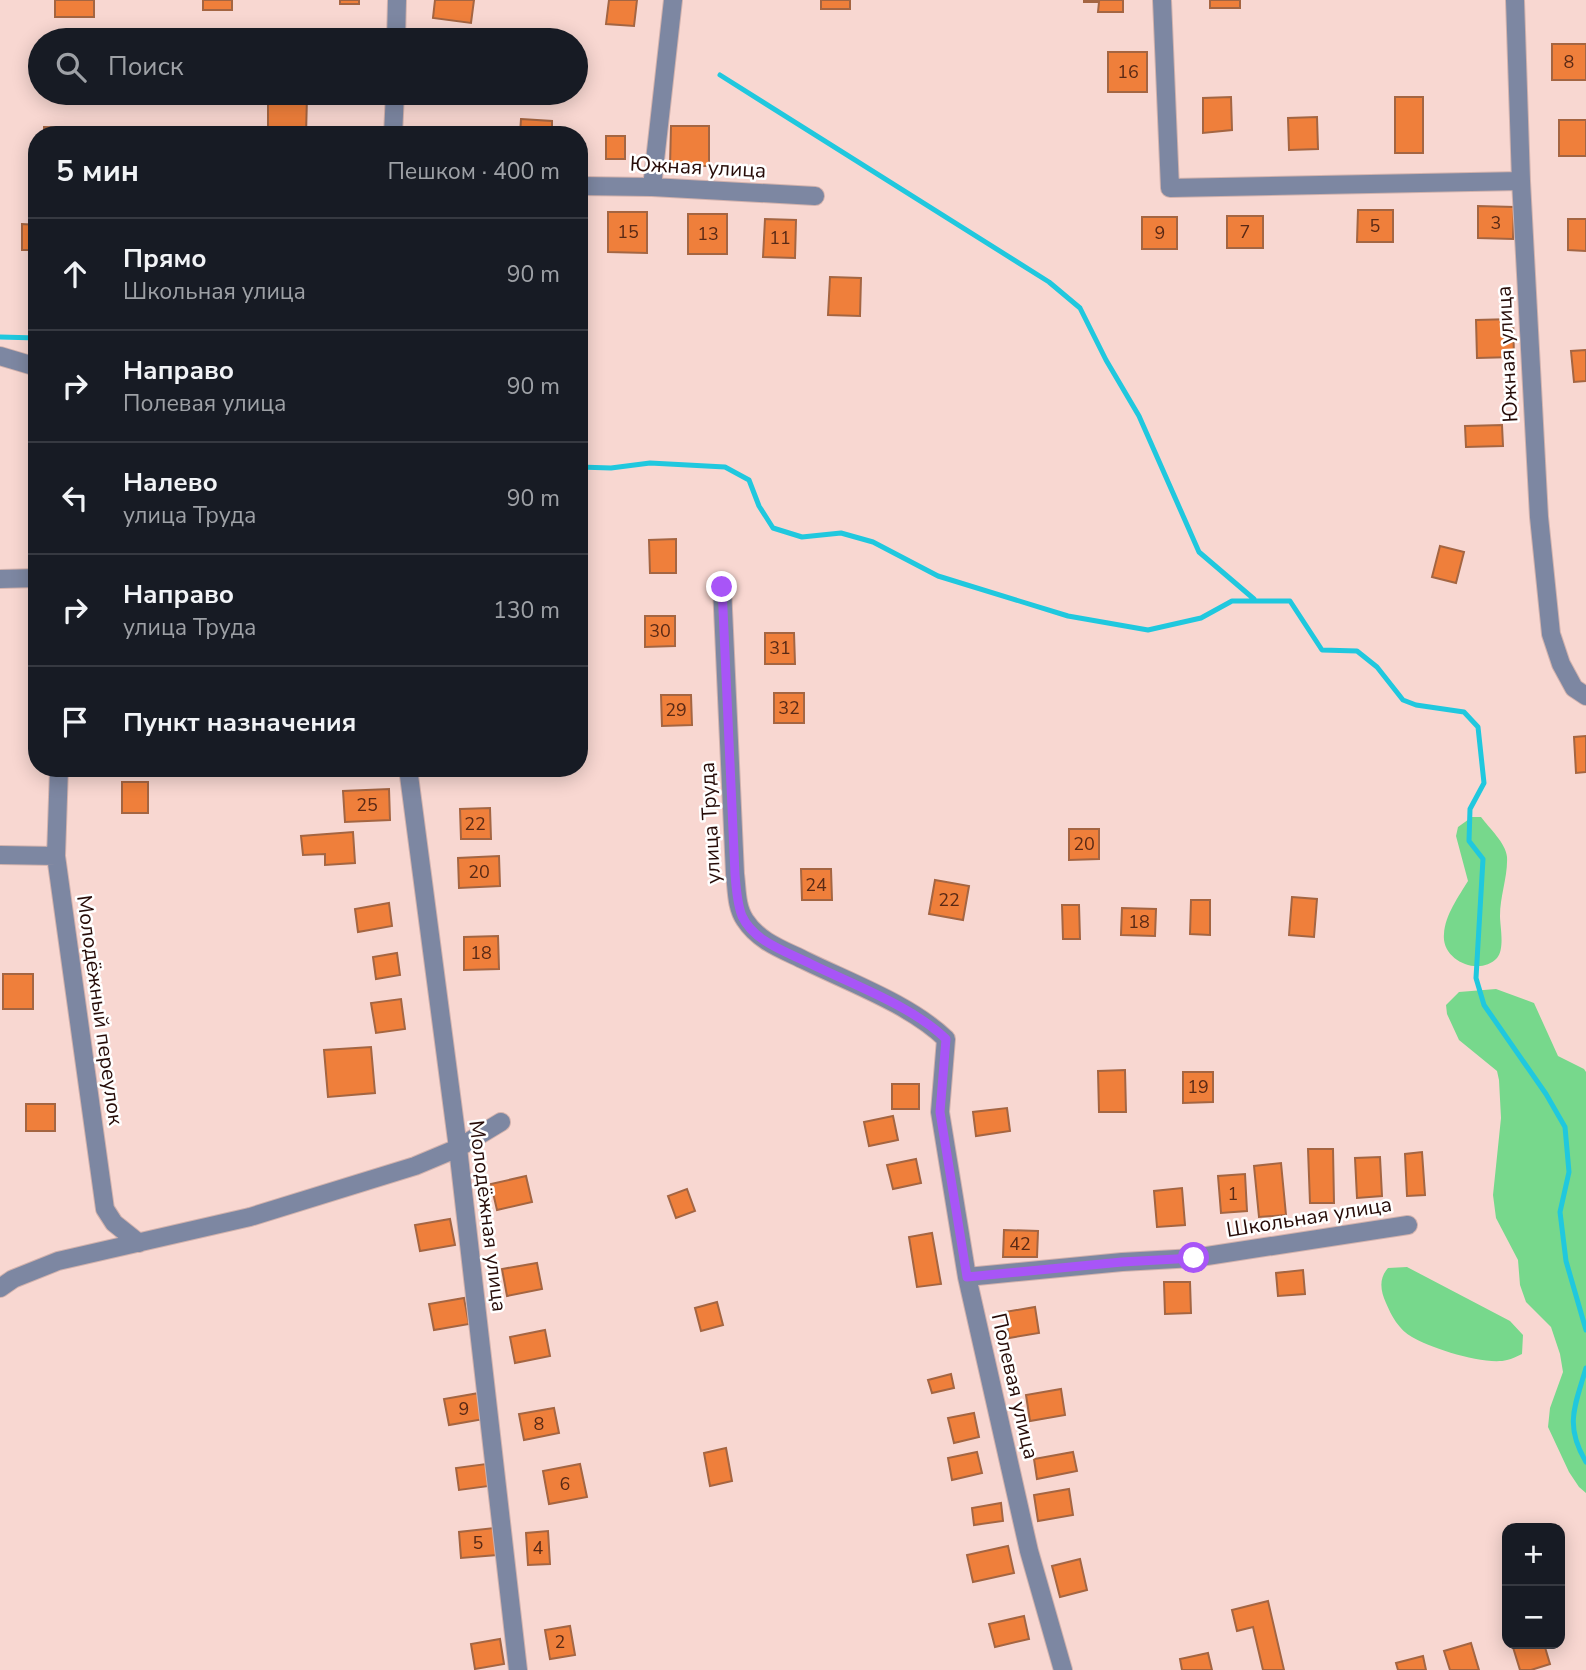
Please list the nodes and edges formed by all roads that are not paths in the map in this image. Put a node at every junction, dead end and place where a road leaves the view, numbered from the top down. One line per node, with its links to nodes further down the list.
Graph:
1 (397, 0): 5 (street)
2 (673, 0): 10 (street)
3 (1162, 0): 8 (street)
4 (1516, 0): 8 (street, Южная улица)
5 (396, 28)
6 (394, 105): 7 (street)
7 (393, 126)
8 (1521, 181): 17 (street, Южная улица)
9 (588, 186): 10 (street, Южная улица)
10 (652, 187): 11 (street, Южная улица)
11 (815, 196)
12 (0, 356): 13 (street)
13 (28, 364)
14 (28, 578): 15 (street)
15 (0, 579)
16 (722, 587): 22 (street, улица Труда)
17 (1585, 695)
18 (59, 777): 21 (street, Молодёжный переулок)
19 (409, 777): 24 (street, Молодёжная улица)
20 (0, 855): 21 (street)
21 (56, 856): 26 (street, Молодёжный переулок)
22 (935, 1028): 27 (street, Полевая улица)
23 (501, 1122): 24 (street)
24 (458, 1148): 26 (street); 29 (street, Молодёжная улица)
25 (1408, 1225): 27 (street, Школьная улица)
26 (139, 1243): 28 (street)
27 (967, 1277): 30 (street, Полевая улица)
28 (0, 1288)
29 (518, 1670)
30 (1063, 1670)

